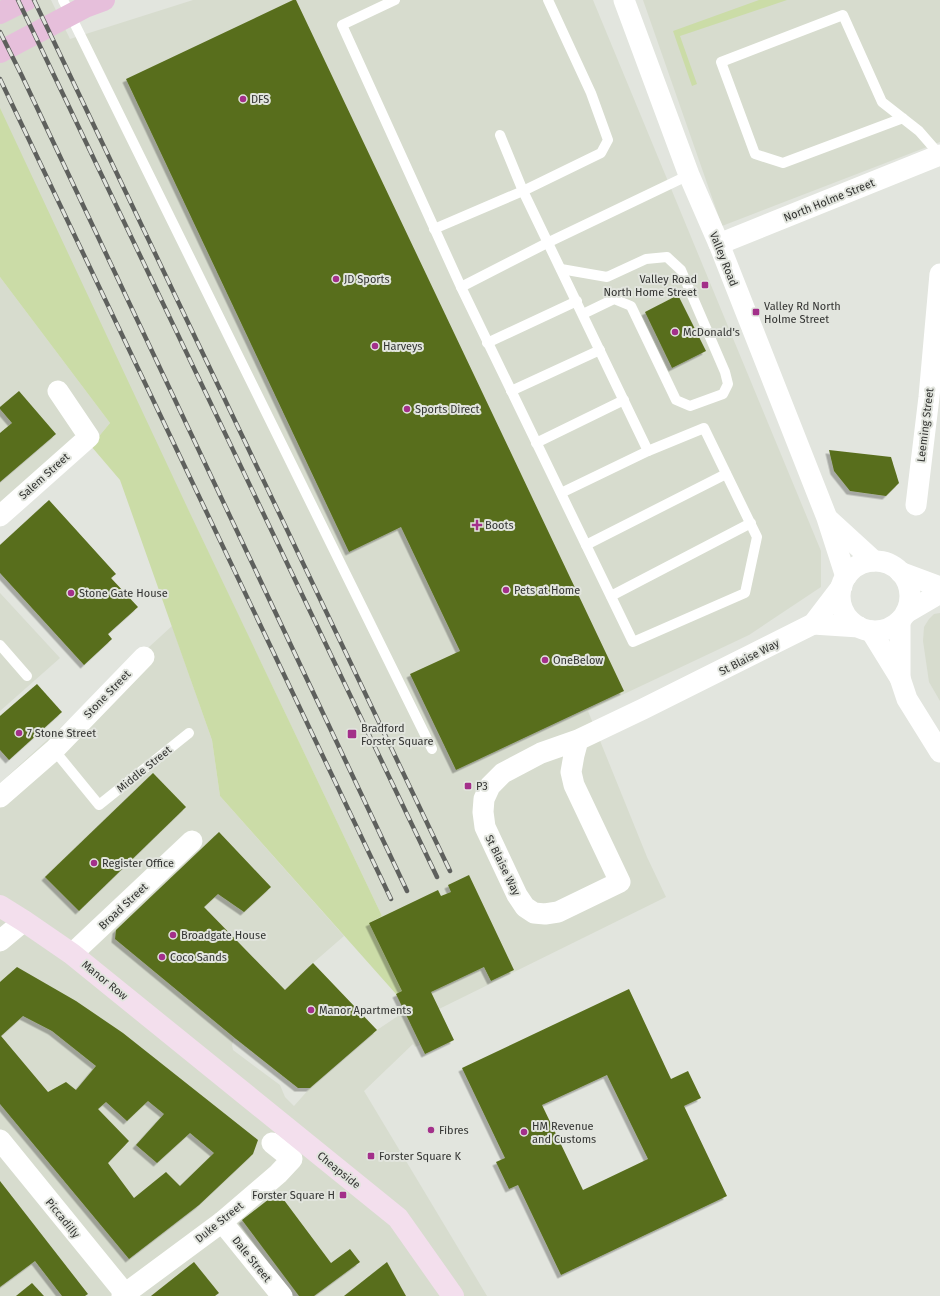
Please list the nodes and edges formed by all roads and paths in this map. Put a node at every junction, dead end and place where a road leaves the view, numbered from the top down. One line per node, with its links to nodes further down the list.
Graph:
1 (26, 0): 7 (main road)
2 (63, 0): 51 (lane)
3 (104, 0): 8 (main road)
4 (395, 0): 14 (lane)
5 (548, 0): 13 (lane)
6 (624, 0): 12 (street, Valley Road)
7 (0, 13)
8 (0, 52)
9 (903, 118): 9 (lane); 11 (lane)
10 (500, 135): 13 (lane)
11 (940, 155): 16 (street, North Holme Street)
12 (689, 175): 15 (lane); 16 (street, Valley Road)
13 (523, 191): 14 (lane); 15 (lane)
14 (434, 229): 19 (lane)
15 (549, 242): 17 (lane); 19 (lane)
16 (719, 244): 33 (street, Valley Road)
17 (561, 269): 20 (lane); 21 (lane)
18 (940, 274): 31 (street, Leeming Street)
19 (461, 288): 22 (lane)
20 (577, 301): 21 (lane); 22 (lane)
21 (583, 314): 23 (lane)
22 (488, 342): 25 (lane)
23 (600, 350): 25 (lane); 26 (lane)
24 (58, 391): 32 (street, Salem Street)
25 (511, 391): 27 (lane)
26 (624, 400): 27 (lane); 28 (lane)
27 (536, 443): 30 (lane)
28 (648, 451): 29 (lane); 30 (lane)
29 (726, 474): 34 (lane); 35 (lane)
30 (561, 493): 35 (lane)
31 (916, 505)
32 (0, 516)
33 (827, 518): 36 (street); 38 (street, Valley Road)
34 (751, 523): 41 (lane); 41 (lane)
35 (586, 545): 41 (lane)
36 (874, 562): 37 (street); 38 (street)
37 (900, 572): 39 (street); 42 (street)
38 (844, 581): 43 (street, St Blaise Way); 44 (street)
39 (940, 587)
40 (940, 593): 42 (street)
41 (611, 596)
42 (903, 617): 44 (street); 48 (street)
43 (813, 624): 44 (street); 50 (street, St Blaise Way)
44 (865, 629): 48 (street)
45 (0, 645): 47 (lane)
46 (144, 657): 52 (street, Stone Street)
47 (27, 676)
48 (900, 678): 53 (street)
49 (189, 733): 52 (lane, Middle Street)
50 (578, 740): 50 (street, St Blaise Way)
51 (432, 748)
52 (54, 750): 54 (street, Stone Street)
53 (940, 752)
54 (0, 797)
55 (192, 842): 59 (street, Broad Street)
56 (0, 906): 57 (street, Manor Row)
57 (24, 921): 58 (street); 59 (street, Manor Row)
58 (0, 941)
59 (72, 954): 60 (street, Manor Row)
60 (206, 1062): 66 (street, Cheapside)
61 (0, 1140): 64 (street, Piccadilly)
62 (272, 1143): 63 (street, Duke Street)
63 (222, 1222): 64 (street, Duke Street); 65 (street, Dale Street)
64 (125, 1295)
65 (282, 1296)
66 (453, 1296)

